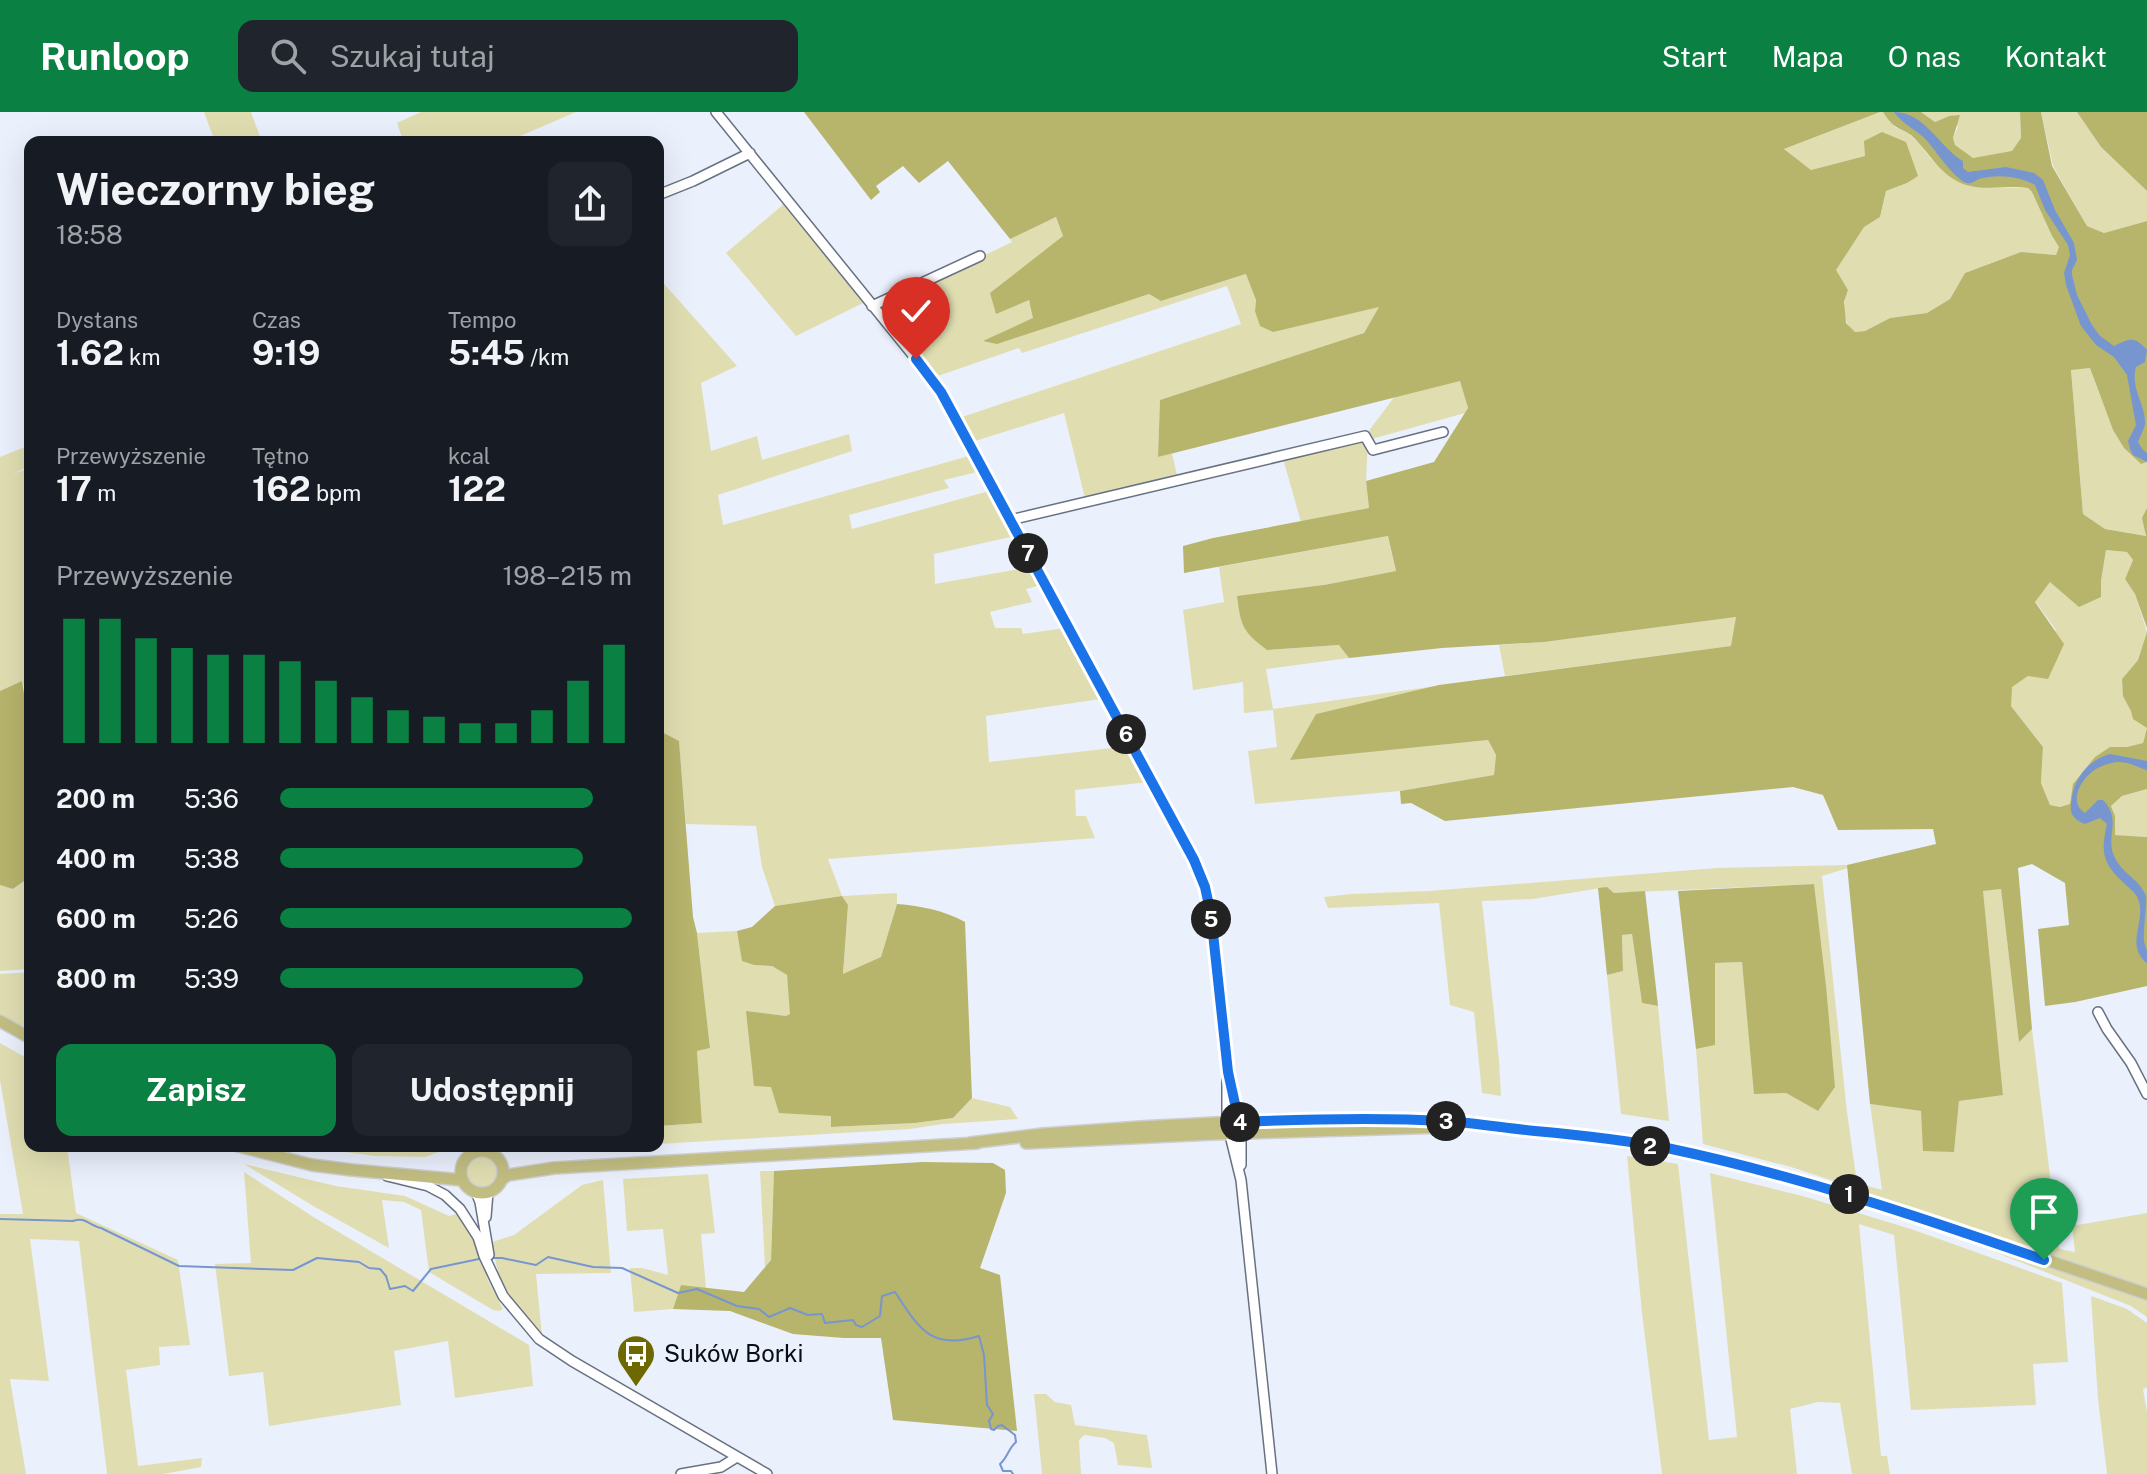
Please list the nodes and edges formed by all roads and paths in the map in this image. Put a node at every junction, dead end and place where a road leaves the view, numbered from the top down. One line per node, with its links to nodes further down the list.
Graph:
1 (716, 112): 2 (street)
2 (750, 153): 3 (street); 5 (street)
3 (664, 193)
4 (980, 256): 5 (street)
5 (872, 306): 7 (street)
6 (1443, 432): 7 (street)
7 (1010, 520): 14 (street)
8 (2098, 1012): 13 (street)
9 (0, 1021): 11 (main road)
10 (0, 1030): 12 (main road)
11 (24, 1035)
12 (24, 1044)
13 (2147, 1094)
14 (1234, 1127): 19 (main road); 25 (main road); 29 (street)
15 (261, 1152): 20 (main road)
16 (478, 1152): 21 (main road)
17 (484, 1152): 18 (main road)
18 (502, 1165): 19 (main road); 22 (main road)
19 (554, 1168): 22 (main road)
20 (376, 1172): 21 (main road); 24 (street)
21 (462, 1174): 23 (main road)
22 (502, 1179): 23 (main road)
23 (482, 1192): 24 (street)
24 (487, 1258): 26 (street)
25 (2147, 1294)
26 (737, 1457): 27 (street); 28 (street)
27 (681, 1474)
28 (767, 1474)
29 (1272, 1474)

